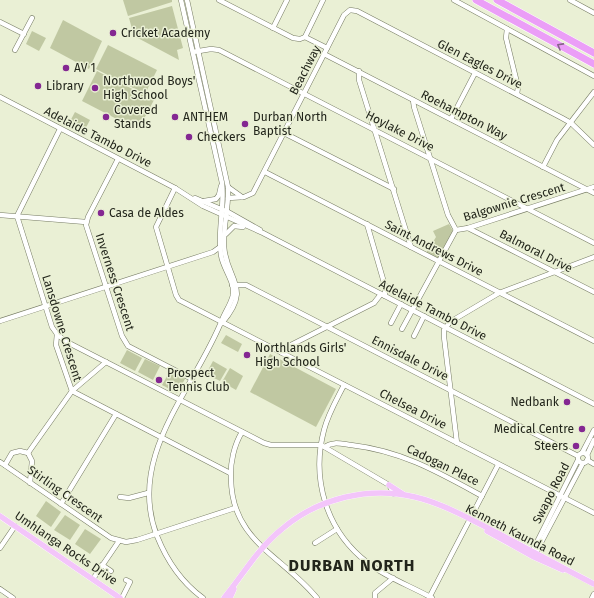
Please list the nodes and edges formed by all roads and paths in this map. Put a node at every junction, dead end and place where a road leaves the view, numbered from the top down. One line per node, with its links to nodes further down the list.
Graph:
1 (182, 0): 20 (street)
2 (187, 0): 20 (street)
3 (219, 0): 14 (street)
4 (287, 0): 14 (street)
5 (323, 0): 17 (street)
6 (454, 0): 15 (street)
7 (476, 0): 23 (highway, one-way to 7)
8 (497, 0): 21 (highway)
9 (570, 0): 11 (street)
10 (350, 10): 18 (street, Beachway); 25 (street, Glen Eagles Drive)
11 (594, 12)
12 (32, 18): 16 (street)
13 (0, 22): 16 (street)
14 (273, 28): 17 (street)
15 (507, 29): 26 (street); 29 (street)
16 (24, 34): 19 (street)
17 (304, 37): 18 (street)
18 (328, 48): 22 (street, Beachway)
19 (16, 50)
20 (195, 52): 28 (street, Hoylake Drive); 40 (street)
21 (594, 53)
22 (324, 54): 24 (street, Roehampton Way); 28 (street, Beachway)
23 (594, 64)
24 (358, 71): 31 (street, Roehampton Way); 35 (street)
25 (475, 73): 29 (street, Glen Eagles Drive); 32 (street)
26 (594, 76)
27 (594, 92): 33 (street)
28 (304, 94): 35 (street, Hoylake Drive); 36 (street, Beachway)
29 (517, 94): 33 (street, Glen Eagles Drive)
30 (0, 97): 34 (street, Adelaide Tambo Drive)
31 (414, 100): 32 (street, Roehampton Way); 38 (street, Balgownie Crescent)
32 (451, 119): 41 (street, Roehampton Way)
33 (571, 123): 37 (street, Glen Eagles Drive); 41 (street)
34 (60, 129): 39 (street, Adelaide Tambo Drive); 57 (street)
35 (374, 130): 38 (street, Hoylake Drive); 47 (street)
36 (284, 133): 42 (street, Beachway); 47 (street)
37 (594, 145)
38 (430, 158): 54 (street, Hoylake Drive); 62 (street, Balgownie Crescent)
39 (118, 159): 46 (street, Adelaide Tambo Drive); 58 (street, Inverness Crescent)
40 (220, 164): 43 (street); 44 (street)
41 (543, 167): 48 (street, Roehampton Way)
42 (264, 172): 51 (street, Beachway); 59 (street, Saint Andrews Drive)
43 (222, 183): 53 (street); 55 (street)
44 (228, 187): 51 (street); 52 (street)
45 (594, 187): 48 (street, Balgownie Crescent)
46 (175, 188): 50 (street, Adelaide Tambo Drive); 72 (street, Chelsea Drive)
47 (394, 189): 67 (street)
48 (587, 189): 49 (street, Roehampton Way); 54 (street, Balgownie Crescent)
49 (594, 193)
50 (187, 195): 53 (street, Adelaide Tambo Drive); 55 (street, Adelaide Tambo Drive)
51 (242, 197): 52 (street)
52 (228, 198): 55 (street)
53 (202, 201): 55 (street, Adelaide Tambo Drive)
54 (527, 209): 60 (street, Balgownie Crescent); 65 (street, Hoylake Drive)
55 (225, 214): 61 (street, Adelaide Tambo Drive); 63 (street, Adelaide Tambo Drive); 64 (street); 66 (street)
56 (0, 215): 57 (street)
57 (17, 216): 58 (street); 80 (street, Lansdowne Crescent)
58 (86, 222): 75 (street, Inverness Crescent)
59 (367, 224): 67 (street, Saint Andrews Drive); 78 (street)
60 (468, 228): 62 (street, Balgownie Crescent); 73 (street, Balmoral Drive)
61 (252, 229): 63 (street, Adelaide Tambo Drive); 64 (street)
62 (456, 230): 71 (street)
63 (263, 233): 78 (street, Adelaide Tambo Drive)
64 (225, 235): 74 (street)
65 (594, 243)
66 (220, 247): 68 (street); 69 (street)
67 (411, 247): 71 (street, Saint Andrews Drive)
68 (212, 252): 69 (street); 72 (street)
69 (220, 254): 74 (street)
70 (594, 257): 73 (street)
71 (439, 262): 77 (street, Saint Andrews Drive); 81 (street)
72 (168, 266): 75 (street); 84 (street, Chelsea Drive)
73 (555, 272): 76 (street, Balmoral Drive); 77 (street)
74 (234, 284): 84 (street); 86 (street, Ennisdale Drive)
75 (106, 286): 80 (street); 94 (street, Inverness Crescent)
76 (594, 292)
77 (499, 293): 87 (street); 91 (street, Saint Andrews Drive)
78 (383, 295): 79 (street, Adelaide Tambo Drive); 86 (street)
79 (401, 304): 81 (street, Adelaide Tambo Drive); 85 (street)
80 (45, 306): 83 (street); 89 (street, Lansdowne Crescent)
81 (412, 310): 82 (street, Adelaide Tambo Drive); 88 (street)
82 (424, 316): 87 (street, Adelaide Tambo Drive); 90 (street)
83 (0, 321)
84 (222, 322): 92 (street, Chelsea Drive); 94 (street)
85 (391, 323)
86 (327, 326): 92 (street); 96 (street, Ennisdale Drive)
87 (445, 327): 96 (street); 99 (street, Adelaide Tambo Drive)
88 (402, 329)
89 (56, 334): 93 (street, Cadogan Place); 97 (street, Lansdowne Crescent)
90 (414, 336)
91 (594, 341)
92 (282, 353): 95 (street, Chelsea Drive)
93 (106, 362): 97 (street); 98 (street, Cadogan Place)
94 (192, 379): 98 (street)
95 (344, 385): 105 (street, Chelsea Drive); 106 (street)
96 (451, 390): 105 (street); 108 (street, Ennisdale Drive)
97 (72, 391): 100 (street, Lansdowne Crescent); 107 (street)
98 (182, 400): 102 (street, Cadogan Place); 103 (street)
99 (594, 404)
100 (116, 414): 103 (street, Lansdowne Crescent); 121 (street)
101 (594, 430): 108 (street, Swapo Road)
102 (242, 432): 106 (street, Cadogan Place); 112 (street)
103 (162, 438): 112 (street, Lansdowne Crescent); 115 (street)
104 (594, 440): 108 (street, Swapo Road)
105 (457, 443): 111 (street, Chelsea Drive)
106 (323, 446): 114 (street); 119 (street, Cadogan Place); 122 (street)
107 (28, 453): 109 (street); 113 (street)
108 (583, 458): 110 (street, Ennisdale Drive); 120 (street, Swapo Road)
109 (2, 463): 113 (street, Stirling Crescent)
110 (594, 464)
111 (498, 465): 119 (street); 120 (street, Chelsea Drive)
112 (230, 472): 123 (street)
113 (30, 483): 121 (street, Stirling Crescent)
114 (389, 485): 116 (street); 117 (main road)
115 (148, 493): 118 (street); 129 (street)
116 (394, 494): 117 (main road, Kenneth Kaunda Road); 122 (main road, Kenneth Kaunda Road)
117 (404, 495): 126 (main road, Kenneth Kaunda Road)
118 (120, 496)
119 (482, 496): 126 (street)
120 (562, 497): 124 (street, Chelsea Drive); 134 (street, Swapo Road)
121 (60, 504): 130 (street, Stirling Crescent)
122 (325, 504): 128 (street); 133 (main road, Kenneth Kaunda Road)
123 (235, 508): 129 (street); 133 (street)
124 (594, 513)
125 (0, 516): 127 (main road, Umhlanga Rocks Drive)
126 (470, 520): 134 (main road, Kenneth Kaunda Road); 151 (street)
127 (15, 526): 132 (street); 138 (main road, Umhlanga Rocks Drive)
128 (337, 529): 131 (street); 137 (street)
129 (156, 532): 130 (street); 146 (street)
130 (119, 541): 135 (street)
131 (315, 543)
132 (0, 548)
133 (262, 548): 140 (main road, Kenneth Kaunda Road); 149 (street)
134 (533, 554): 141 (main road, Kenneth Kaunda Road)
135 (102, 565): 136 (street); 138 (street)
136 (112, 571)
137 (393, 578): 150 (street); 151 (street)
138 (93, 579): 145 (main road, Umhlanga Rocks Drive)
139 (126, 580): 145 (street)
140 (238, 581): 147 (main road, Kenneth Kaunda Road); 148 (main road, Kenneth Kaunda Road)
141 (594, 584)
142 (0, 589): 144 (street)
143 (594, 594): 152 (street)
144 (13, 598)
145 (121, 598)
146 (203, 598)
147 (224, 598)
148 (230, 598)
149 (317, 598)
150 (375, 598)
151 (430, 598)
152 (592, 598)

